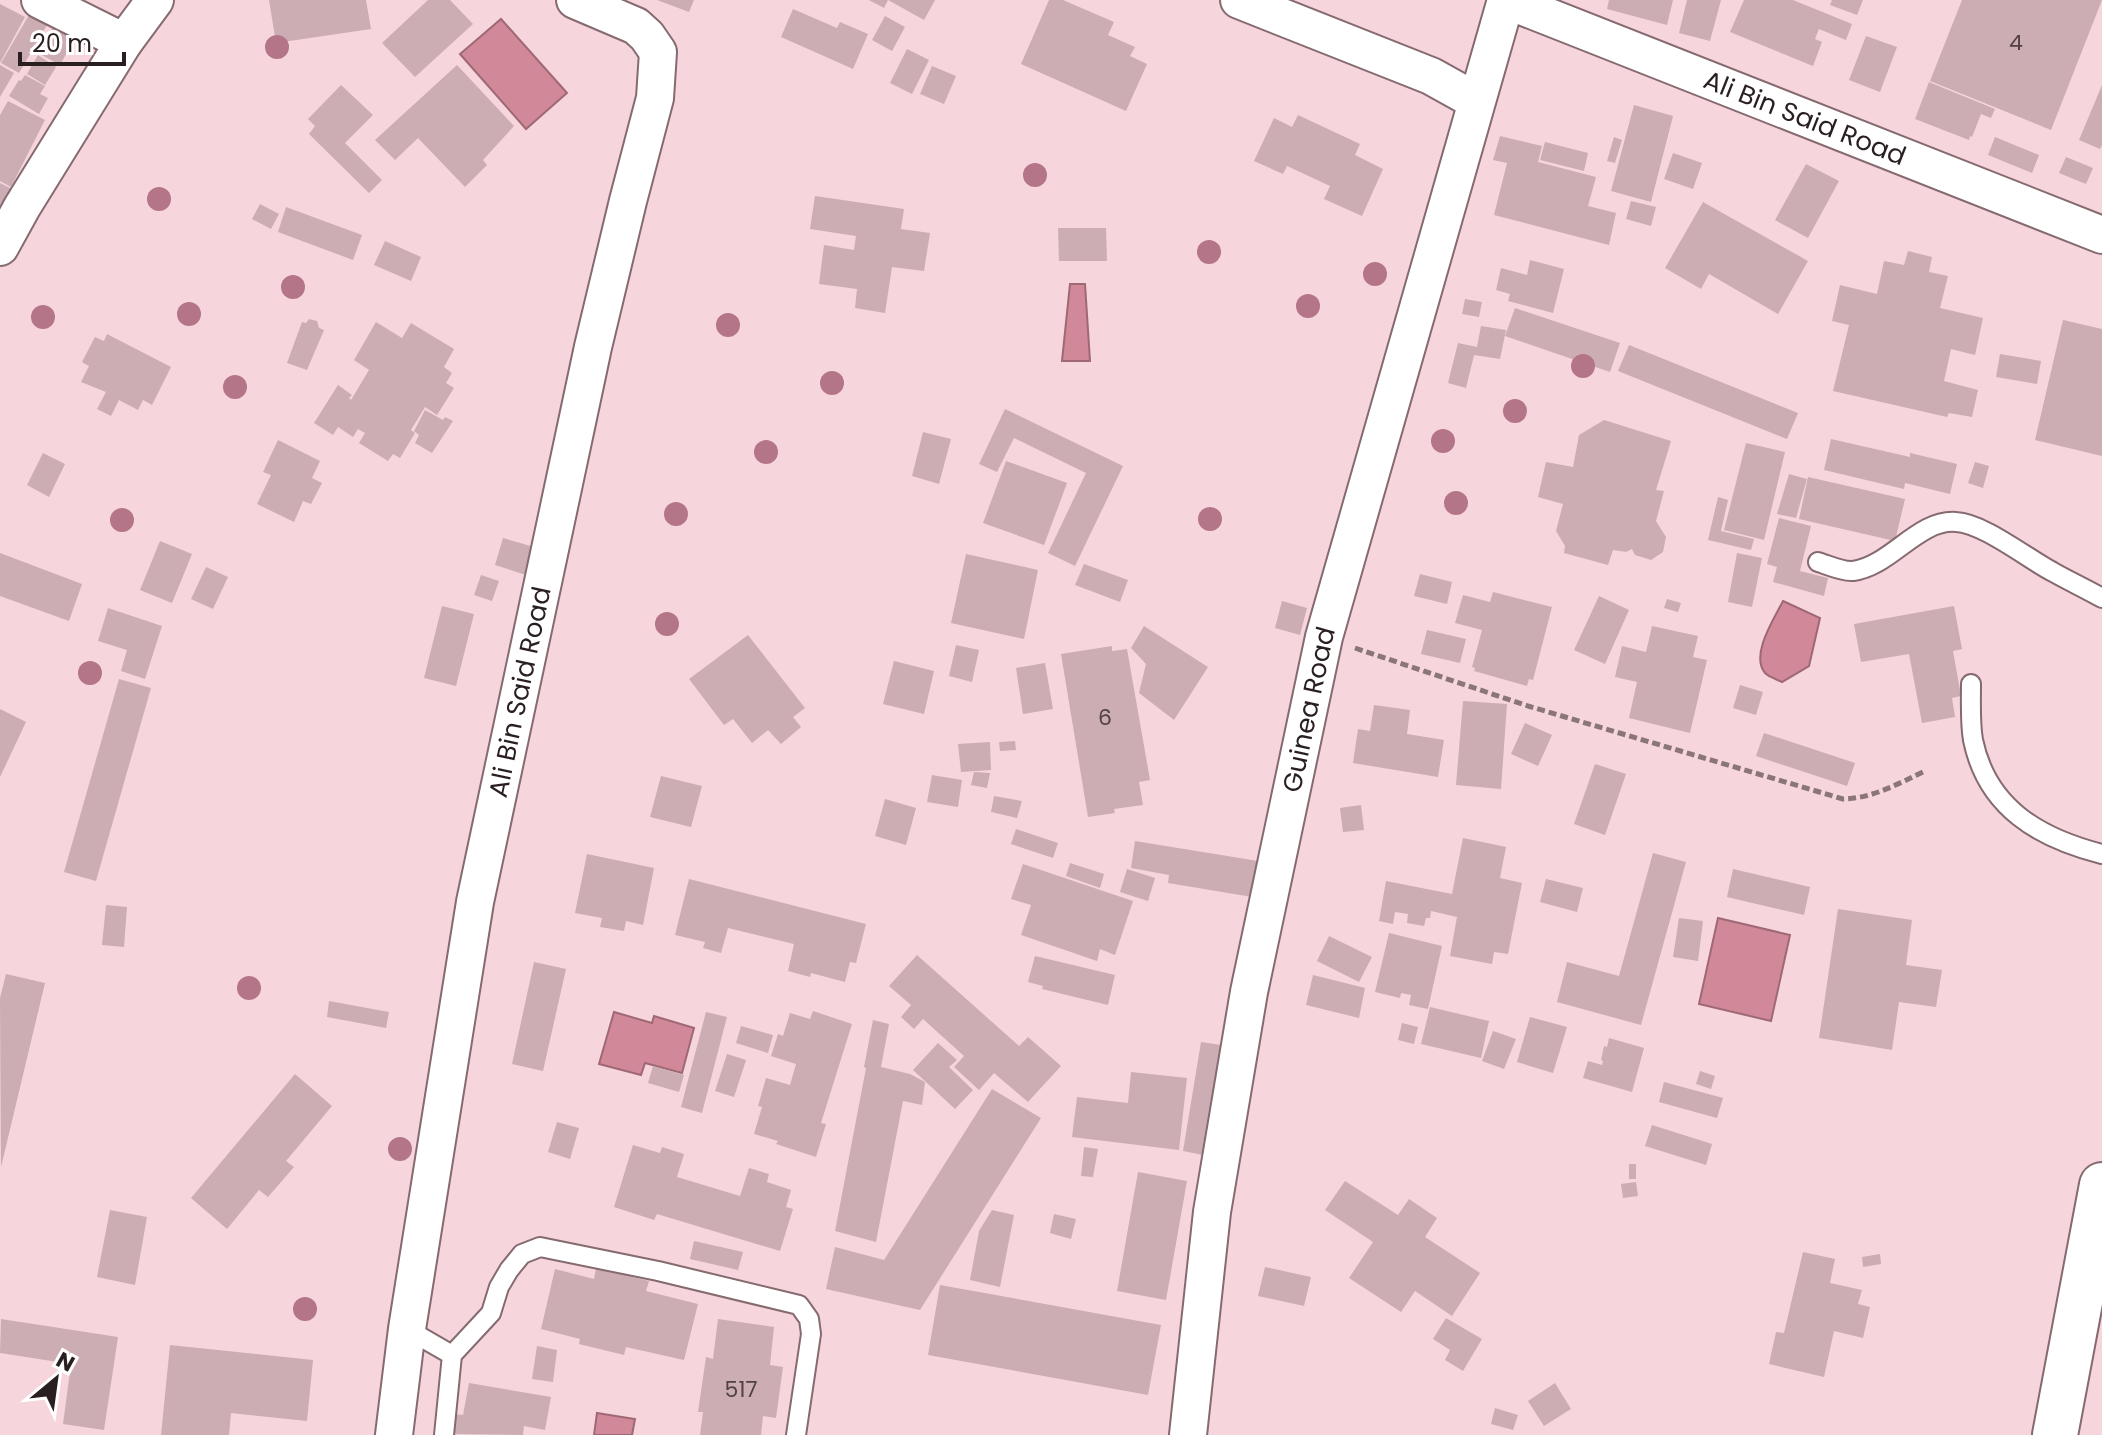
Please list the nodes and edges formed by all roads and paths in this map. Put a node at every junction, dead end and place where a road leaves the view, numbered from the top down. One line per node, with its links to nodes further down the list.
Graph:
1 (40, 0): 6 (street)
2 (155, 0): 6 (street)
3 (575, 0): 17 (street, Ali Bin Said Road)
4 (1239, 0): 7 (street)
5 (1506, 0): 7 (street, Guinea Road); 8 (street, Ali Bin Said Road)
6 (124, 42): 9 (street)
7 (1476, 101): 12 (street, Guinea Road)
8 (2102, 235)
9 (0, 247)
10 (1818, 562): 11 (lane)
11 (2102, 598)
12 (1324, 637): 14 (path); 22 (street, Guinea Road)
13 (1971, 684): 15 (lane)
14 (1925, 771)
15 (2102, 854)
16 (2101, 1194): 23 (street)
17 (407, 1329): 18 (lane); 19 (street, Ali Bin Said Road)
18 (452, 1355): 20 (lane); 21 (lane)
19 (394, 1435)
20 (444, 1435)
21 (796, 1435)
22 (1188, 1435)
23 (2055, 1435)

